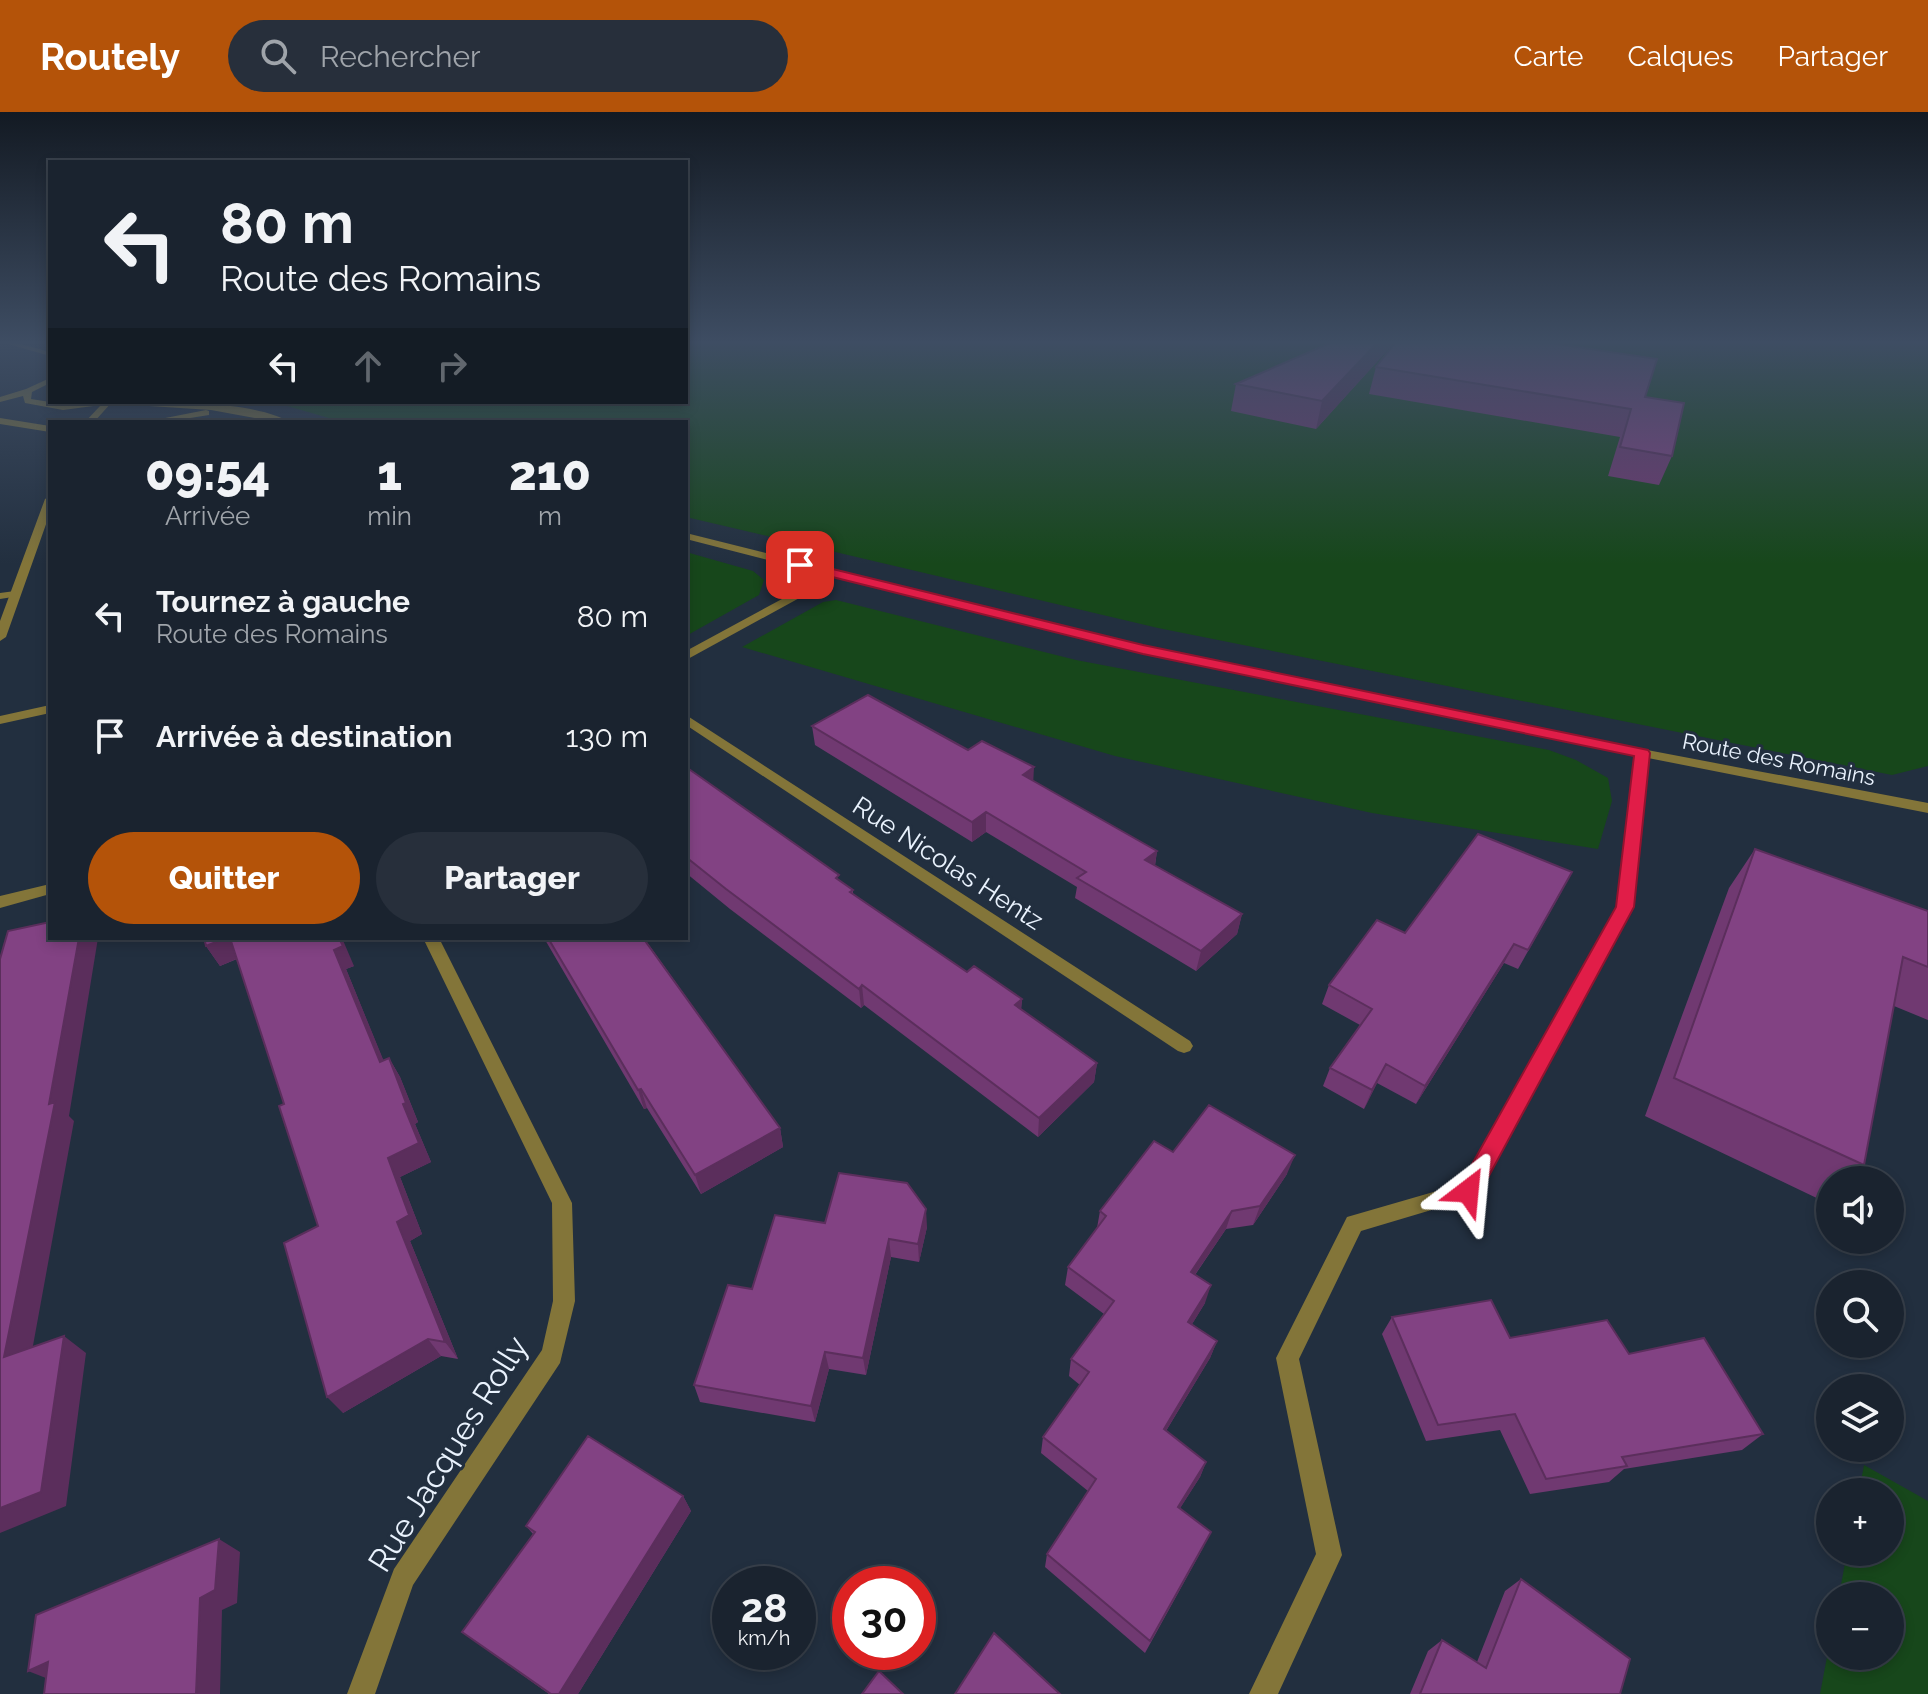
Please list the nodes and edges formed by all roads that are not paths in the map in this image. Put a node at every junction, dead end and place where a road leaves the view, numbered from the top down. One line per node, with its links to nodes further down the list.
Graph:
1 (0, 421): 2 (street)
2 (48, 429)
3 (48, 504): 6 (street)
4 (688, 537): 5 (street, Route des Romains)
5 (828, 572): 9 (street); 13 (street, Route des Romains)
6 (15, 594): 7 (street); 8 (street)
7 (0, 596)
8 (0, 637)
9 (688, 655)
10 (48, 709): 11 (street)
11 (0, 720)
12 (688, 720): 18 (street, Rue Nicolas Hentz)
13 (1642, 753): 14 (street, Route des Romains); 20 (street)
14 (1928, 808)
15 (48, 890): 16 (street)
16 (0, 902)
17 (432, 940): 19 (street, Rue Jacques Rolly)
18 (1184, 1046)
19 (361, 1694)
20 (1263, 1694)

